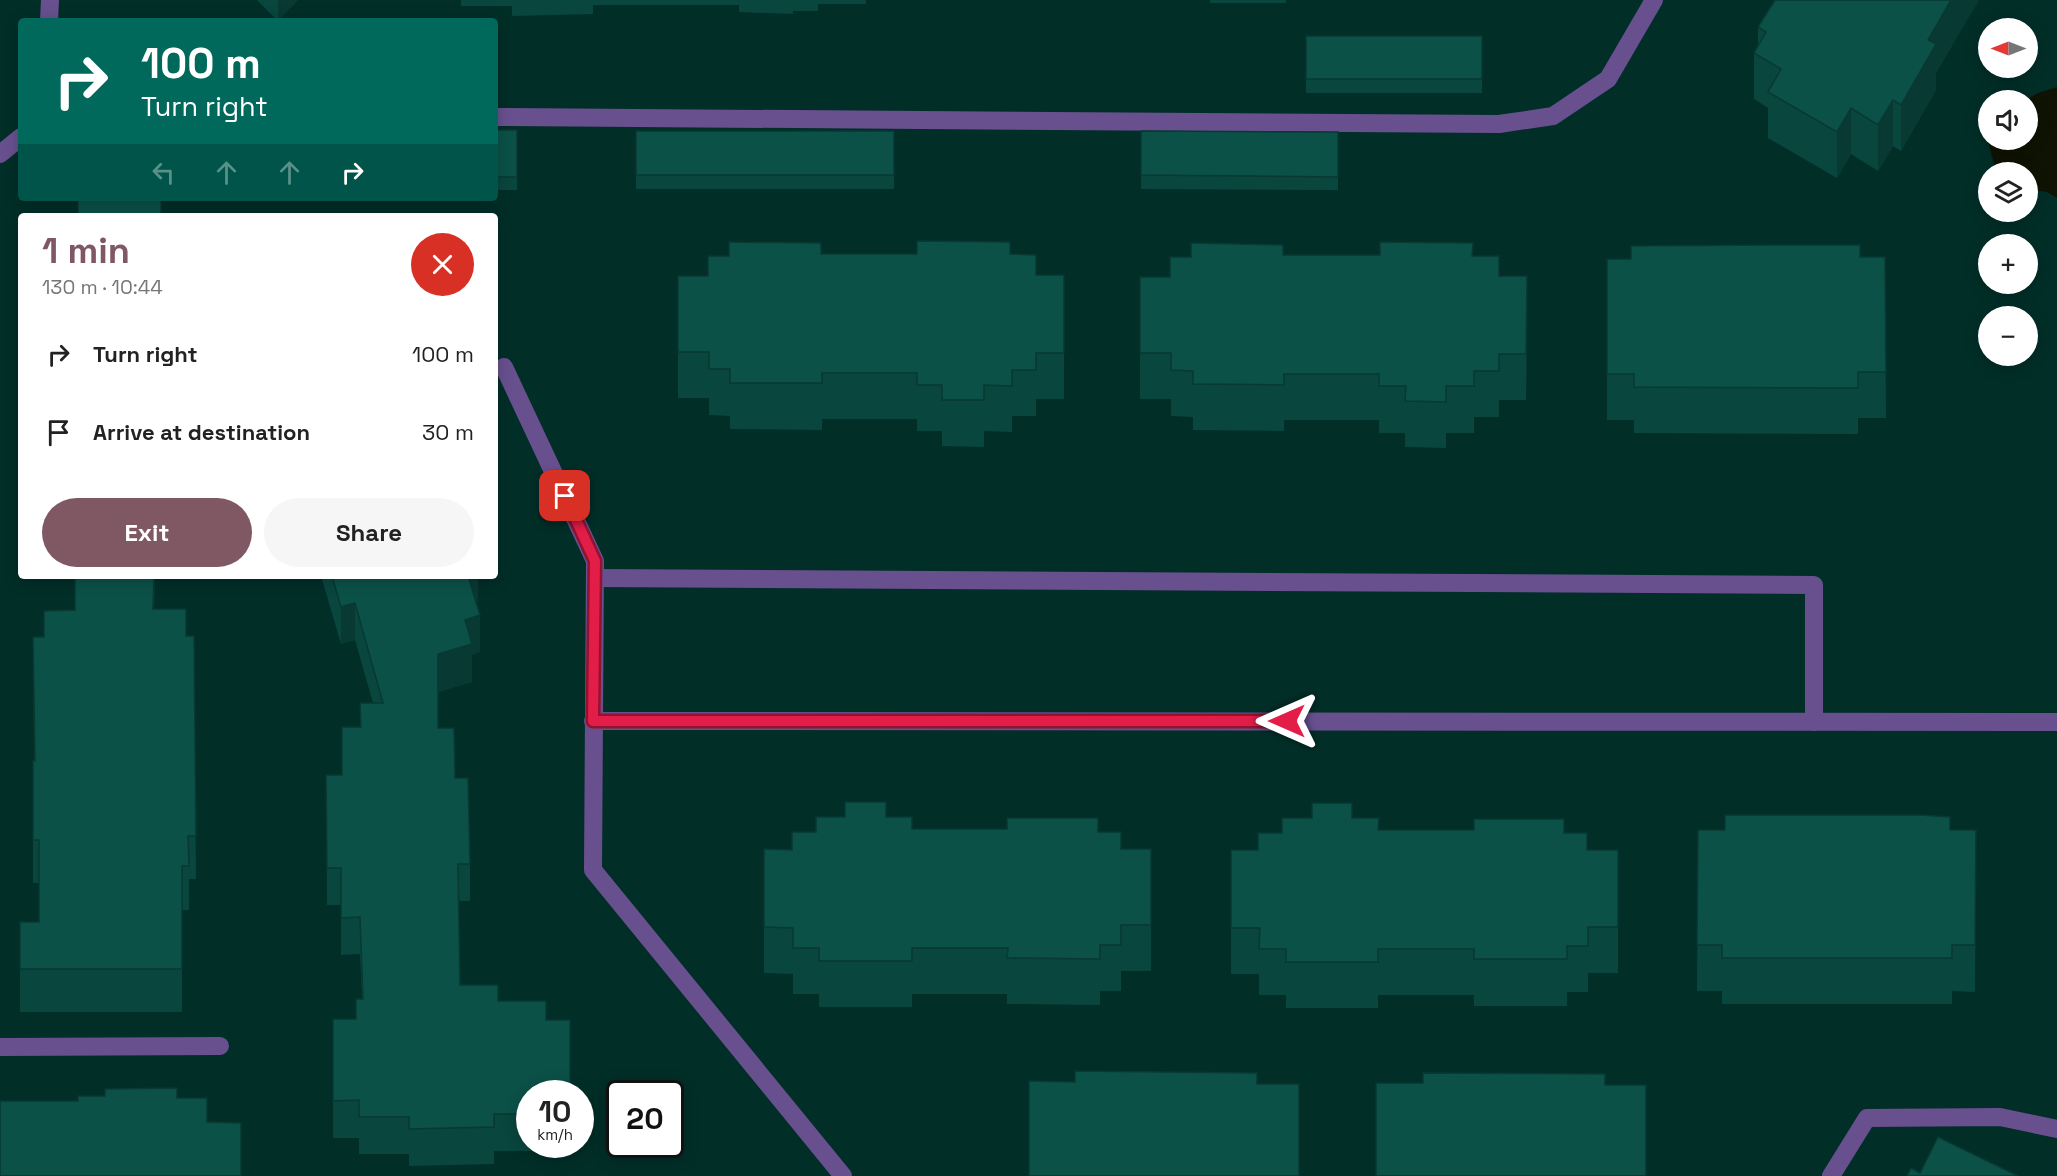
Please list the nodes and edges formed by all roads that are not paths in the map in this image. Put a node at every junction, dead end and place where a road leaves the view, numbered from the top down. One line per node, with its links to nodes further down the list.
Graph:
1 (50, 0): 3 (lane)
2 (1654, 0): 4 (lane)
3 (49, 18)
4 (498, 117)
5 (18, 139): 6 (lane)
6 (0, 154)
7 (504, 368): 8 (lane)
8 (595, 578): 9 (lane); 10 (lane)
9 (593, 721): 10 (lane); 15 (lane)
10 (1814, 722): 11 (lane)
11 (2057, 722)
12 (220, 1046): 13 (lane)
13 (0, 1047)
14 (2057, 1128): 16 (lane)
15 (843, 1176)
16 (1831, 1176)

